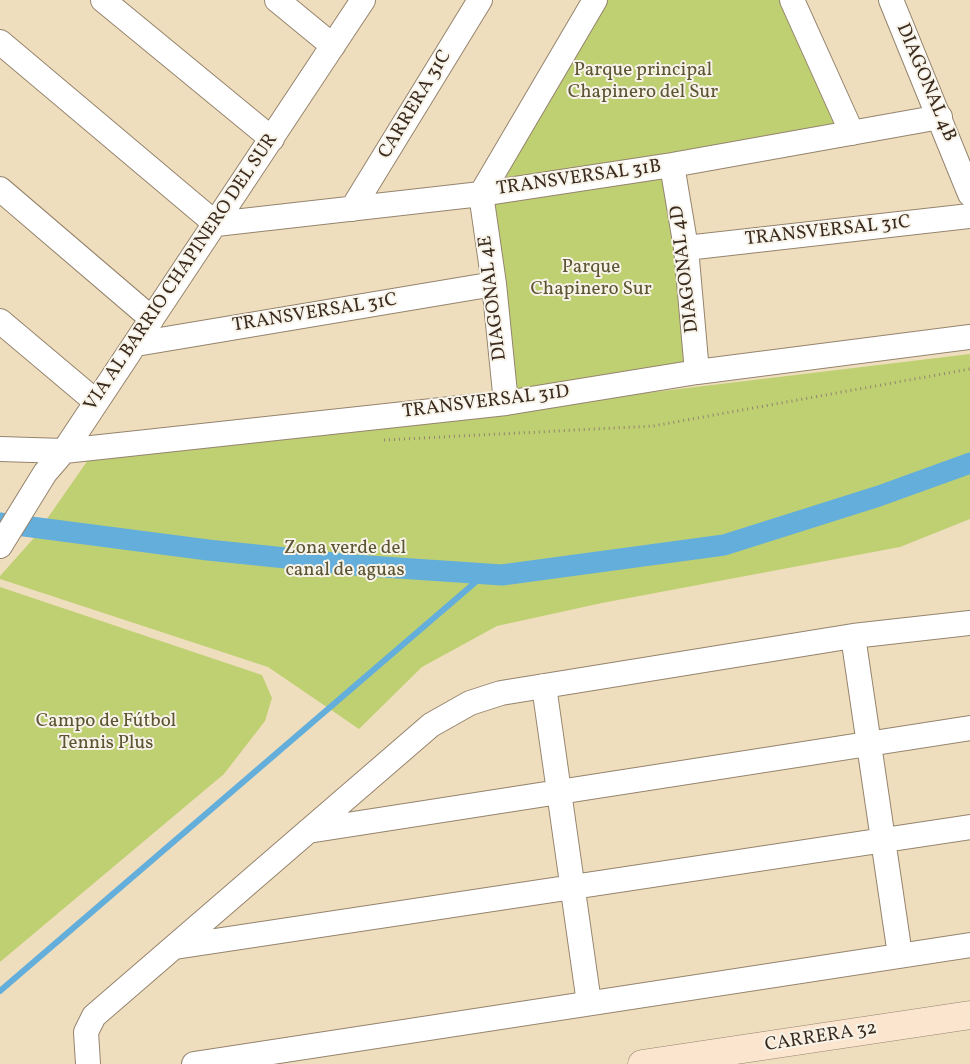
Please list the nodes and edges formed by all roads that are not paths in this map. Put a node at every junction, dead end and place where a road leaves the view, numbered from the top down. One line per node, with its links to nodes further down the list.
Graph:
1 (103, 0): 12 (street)
2 (277, 0): 9 (street)
3 (363, 0): 9 (street, VIA AL BARRIO CHAPINERO DEL SUR)
4 (480, 0): 17 (street, CARRERA 31C)
5 (595, 0): 15 (street)
6 (792, 0): 11 (street)
7 (895, 1): 10 (street, DIAGONAL 4B)
8 (0, 42): 19 (street)
9 (333, 46): 12 (street, VIA AL BARRIO CHAPINERO DEL SUR)
10 (940, 117): 11 (street, TRANSVERSAL 31B); 16 (street, DIAGONAL 4B)
11 (852, 133): 13 (street, TRANSVERSAL 31B)
12 (272, 139): 19 (street, VIA AL BARRIO CHAPINERO DEL SUR)
13 (672, 165): 15 (street, TRANSVERSAL 31B); 20 (street, DIAGONAL 4D)
14 (0, 189): 22 (street)
15 (481, 194): 17 (street, TRANSVERSAL 31B); 21 (street, DIAGONAL 4E)
16 (970, 194)
17 (352, 209): 19 (street, TRANSVERSAL 31B)
18 (970, 216): 20 (street, TRANSVERSAL 31C)
19 (216, 224): 22 (street, VIA AL BARRIO CHAPINERO DEL SUR)
20 (686, 248): 26 (street, DIAGONAL 4D)
21 (494, 284): 25 (street, TRANSVERSAL 31C); 28 (street, DIAGONAL 4E)
22 (152, 319): 25 (street, VIA AL BARRIO CHAPINERO DEL SUR)
23 (0, 320): 27 (street)
24 (970, 337): 26 (street, TRANSVERSAL 31D)
25 (136, 344): 27 (street, VIA AL BARRIO CHAPINERO DEL SUR)
26 (697, 372): 28 (street, TRANSVERSAL 31D)
27 (95, 401): 30 (street, VIA AL BARRIO CHAPINERO DEL SUR)
28 (506, 403): 30 (street, TRANSVERSAL 31D)
29 (0, 449): 30 (street, TRANSVERSAL 31D)
30 (64, 451): 31 (street, VIA AL BARRIO CHAPINERO DEL SUR)
31 (2, 543)
32 (970, 623): 33 (street)
33 (853, 636): 34 (street); 36 (street)
34 (544, 686): 37 (street); 39 (street)
35 (970, 728): 36 (street)
36 (869, 743): 37 (street); 40 (street)
37 (559, 792): 39 (street); 41 (street)
38 (970, 827): 40 (street)
39 (308, 831): 43 (street)
40 (884, 840): 41 (street); 44 (street)
41 (572, 887): 43 (street); 45 (street)
42 (970, 945): 44 (street)
43 (175, 947): 48 (street)
44 (900, 955): 45 (street)
45 (589, 1003): 49 (street)
46 (970, 1015): 47 (street, CARRERA 32)
47 (734, 1058): 50 (street, CARRERA 32)
48 (88, 1064)
49 (194, 1064)
50 (642, 1064)

